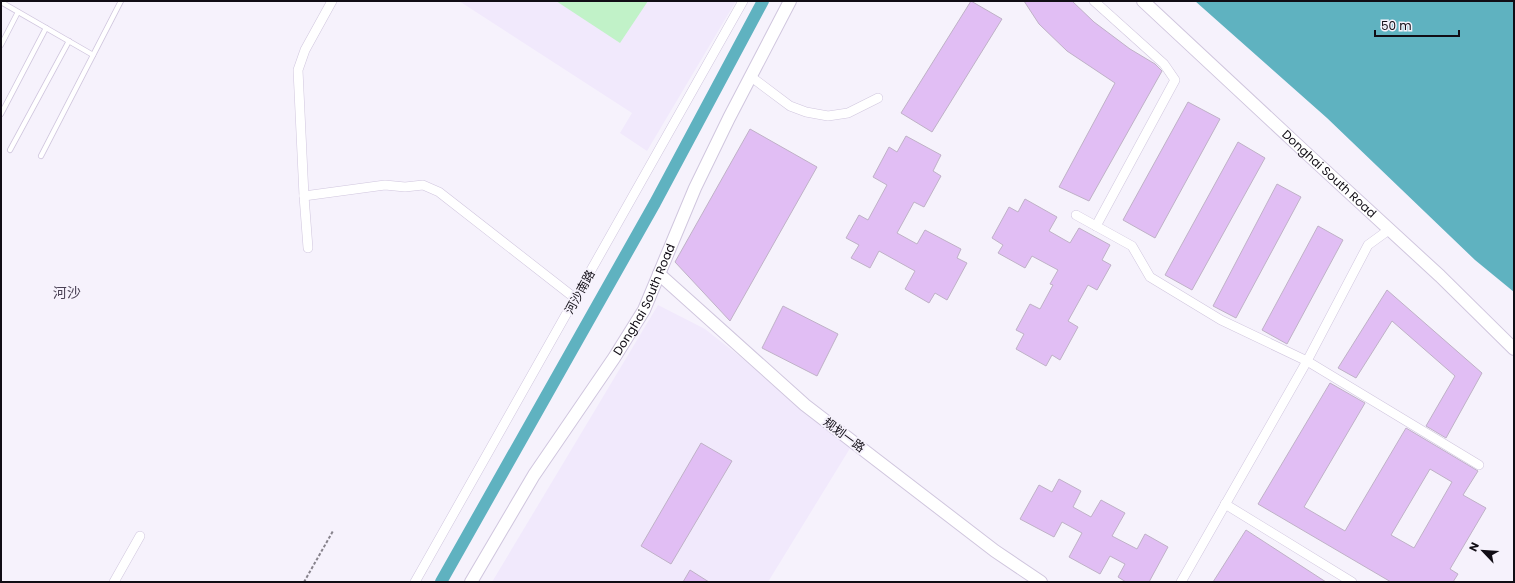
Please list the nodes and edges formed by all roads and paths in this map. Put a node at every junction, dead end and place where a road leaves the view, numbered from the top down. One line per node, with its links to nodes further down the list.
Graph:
1 (121, 1): 12 (lane)
2 (332, 1): 18 (street)
3 (743, 1): 24 (street, 河沙南路)
4 (790, 1): 13 (street, Donghai South Road)
5 (1094, 1): 20 (street)
6 (1143, 1): 21 (street, Donghai South Road)
7 (1, 2): 8 (lane)
8 (18, 12): 9 (lane); 11 (lane)
9 (46, 28): 10 (lane); 15 (lane)
10 (69, 41): 12 (lane); 16 (lane)
11 (1, 45)
12 (93, 55): 17 (lane)
13 (750, 76): 14 (street); 23 (street, Donghai South Road)
14 (878, 98)
15 (1, 114)
16 (10, 150)
17 (41, 156)
18 (304, 196): 22 (street); 24 (street)
19 (1076, 215): 20 (street)
20 (1096, 226): 26 (street)
21 (1390, 229): 25 (street, Donghai South Road); 26 (street)
22 (308, 248)
23 (659, 274): 34 (street, Donghai South Road); 35 (street, 规划一路)
24 (576, 299): 33 (street, 河沙南路)
25 (1514, 349)
26 (1308, 361): 27 (street); 28 (street)
27 (1480, 465)
28 (1225, 504): 36 (street); 37 (street)
29 (333, 531): 32 (path)
30 (140, 536): 31 (street)
31 (114, 582)
32 (304, 582)
33 (415, 582)
34 (471, 582)
35 (1040, 582)
36 (1181, 582)
37 (1352, 582)

